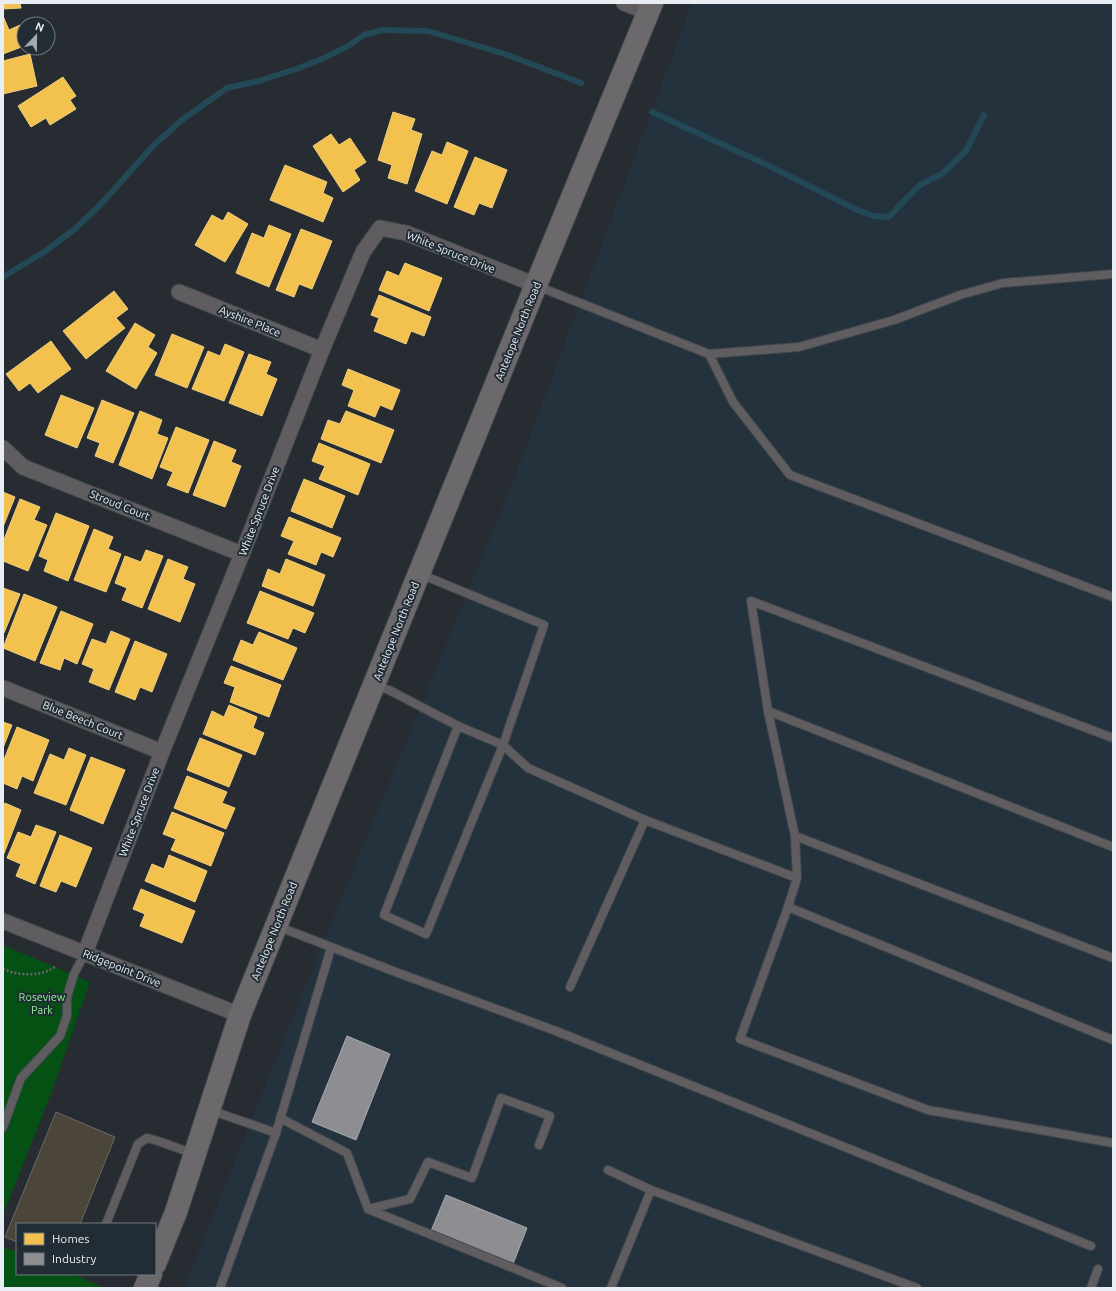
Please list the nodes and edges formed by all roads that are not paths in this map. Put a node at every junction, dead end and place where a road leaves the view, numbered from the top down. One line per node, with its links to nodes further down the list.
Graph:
1 (624, 3): 2 (street)
2 (650, 8): 4 (main road, Antelope North Road)
3 (1113, 274): 7 (lane)
4 (536, 285): 6 (street, White Spruce Drive); 7 (lane); 10 (main road, Antelope North Road)
5 (179, 292): 6 (street, Ayshire Place)
6 (322, 350): 9 (street, White Spruce Drive)
7 (709, 354): 11 (lane)
8 (3, 448): 9 (street, Stroud Court)
9 (242, 554): 18 (street, White Spruce Drive)
10 (419, 573): 12 (main road, Antelope North Road); 17 (lane)
11 (1113, 598)
12 (374, 686): 15 (lane); 25 (main road, Antelope North Road)
13 (3, 688): 18 (street, Blue Beech Court)
14 (768, 711): 16 (lane); 20 (lane); 21 (lane)
15 (458, 726): 17 (lane); 17 (lane)
16 (1113, 738)
17 (503, 745): 19 (lane)
18 (162, 752): 27 (street, White Spruce Drive)
19 (644, 820): 22 (lane); 29 (lane)
20 (795, 836): 22 (lane); 28 (lane)
21 (1113, 847)
22 (797, 878): 23 (lane)
23 (788, 907): 31 (lane); 36 (lane)
24 (3, 921): 27 (street, Ridgepoint Drive)
25 (276, 926): 26 (lane); 30 (main road, Antelope North Road)
26 (331, 948): 33 (lane); 43 (lane)
27 (85, 953): 30 (street, Ridgepoint Drive); 34 (lane)
28 (1113, 958)
29 (570, 987)
30 (240, 1015): 32 (main road, Antelope North Road)
31 (1113, 1040)
32 (209, 1110): 35 (lane); 38 (main road, Antelope North Road)
33 (280, 1118): 35 (lane); 41 (lane)
34 (3, 1126)
35 (276, 1133): 48 (lane)
36 (1113, 1143)
37 (539, 1145): 41 (lane)
38 (195, 1154): 42 (lane); 44 (main road, Antelope North Road)
39 (608, 1170): 40 (lane)
40 (651, 1190): 50 (lane); 51 (lane)
41 (368, 1209): 49 (lane)
42 (106, 1223)
43 (1091, 1246)
44 (156, 1262)
45 (1098, 1269): 52 (lane)
46 (151, 1275): 47 (main road)
47 (145, 1288)
48 (220, 1288)
49 (562, 1288)
50 (610, 1288)
51 (917, 1288)
52 (1091, 1288)

